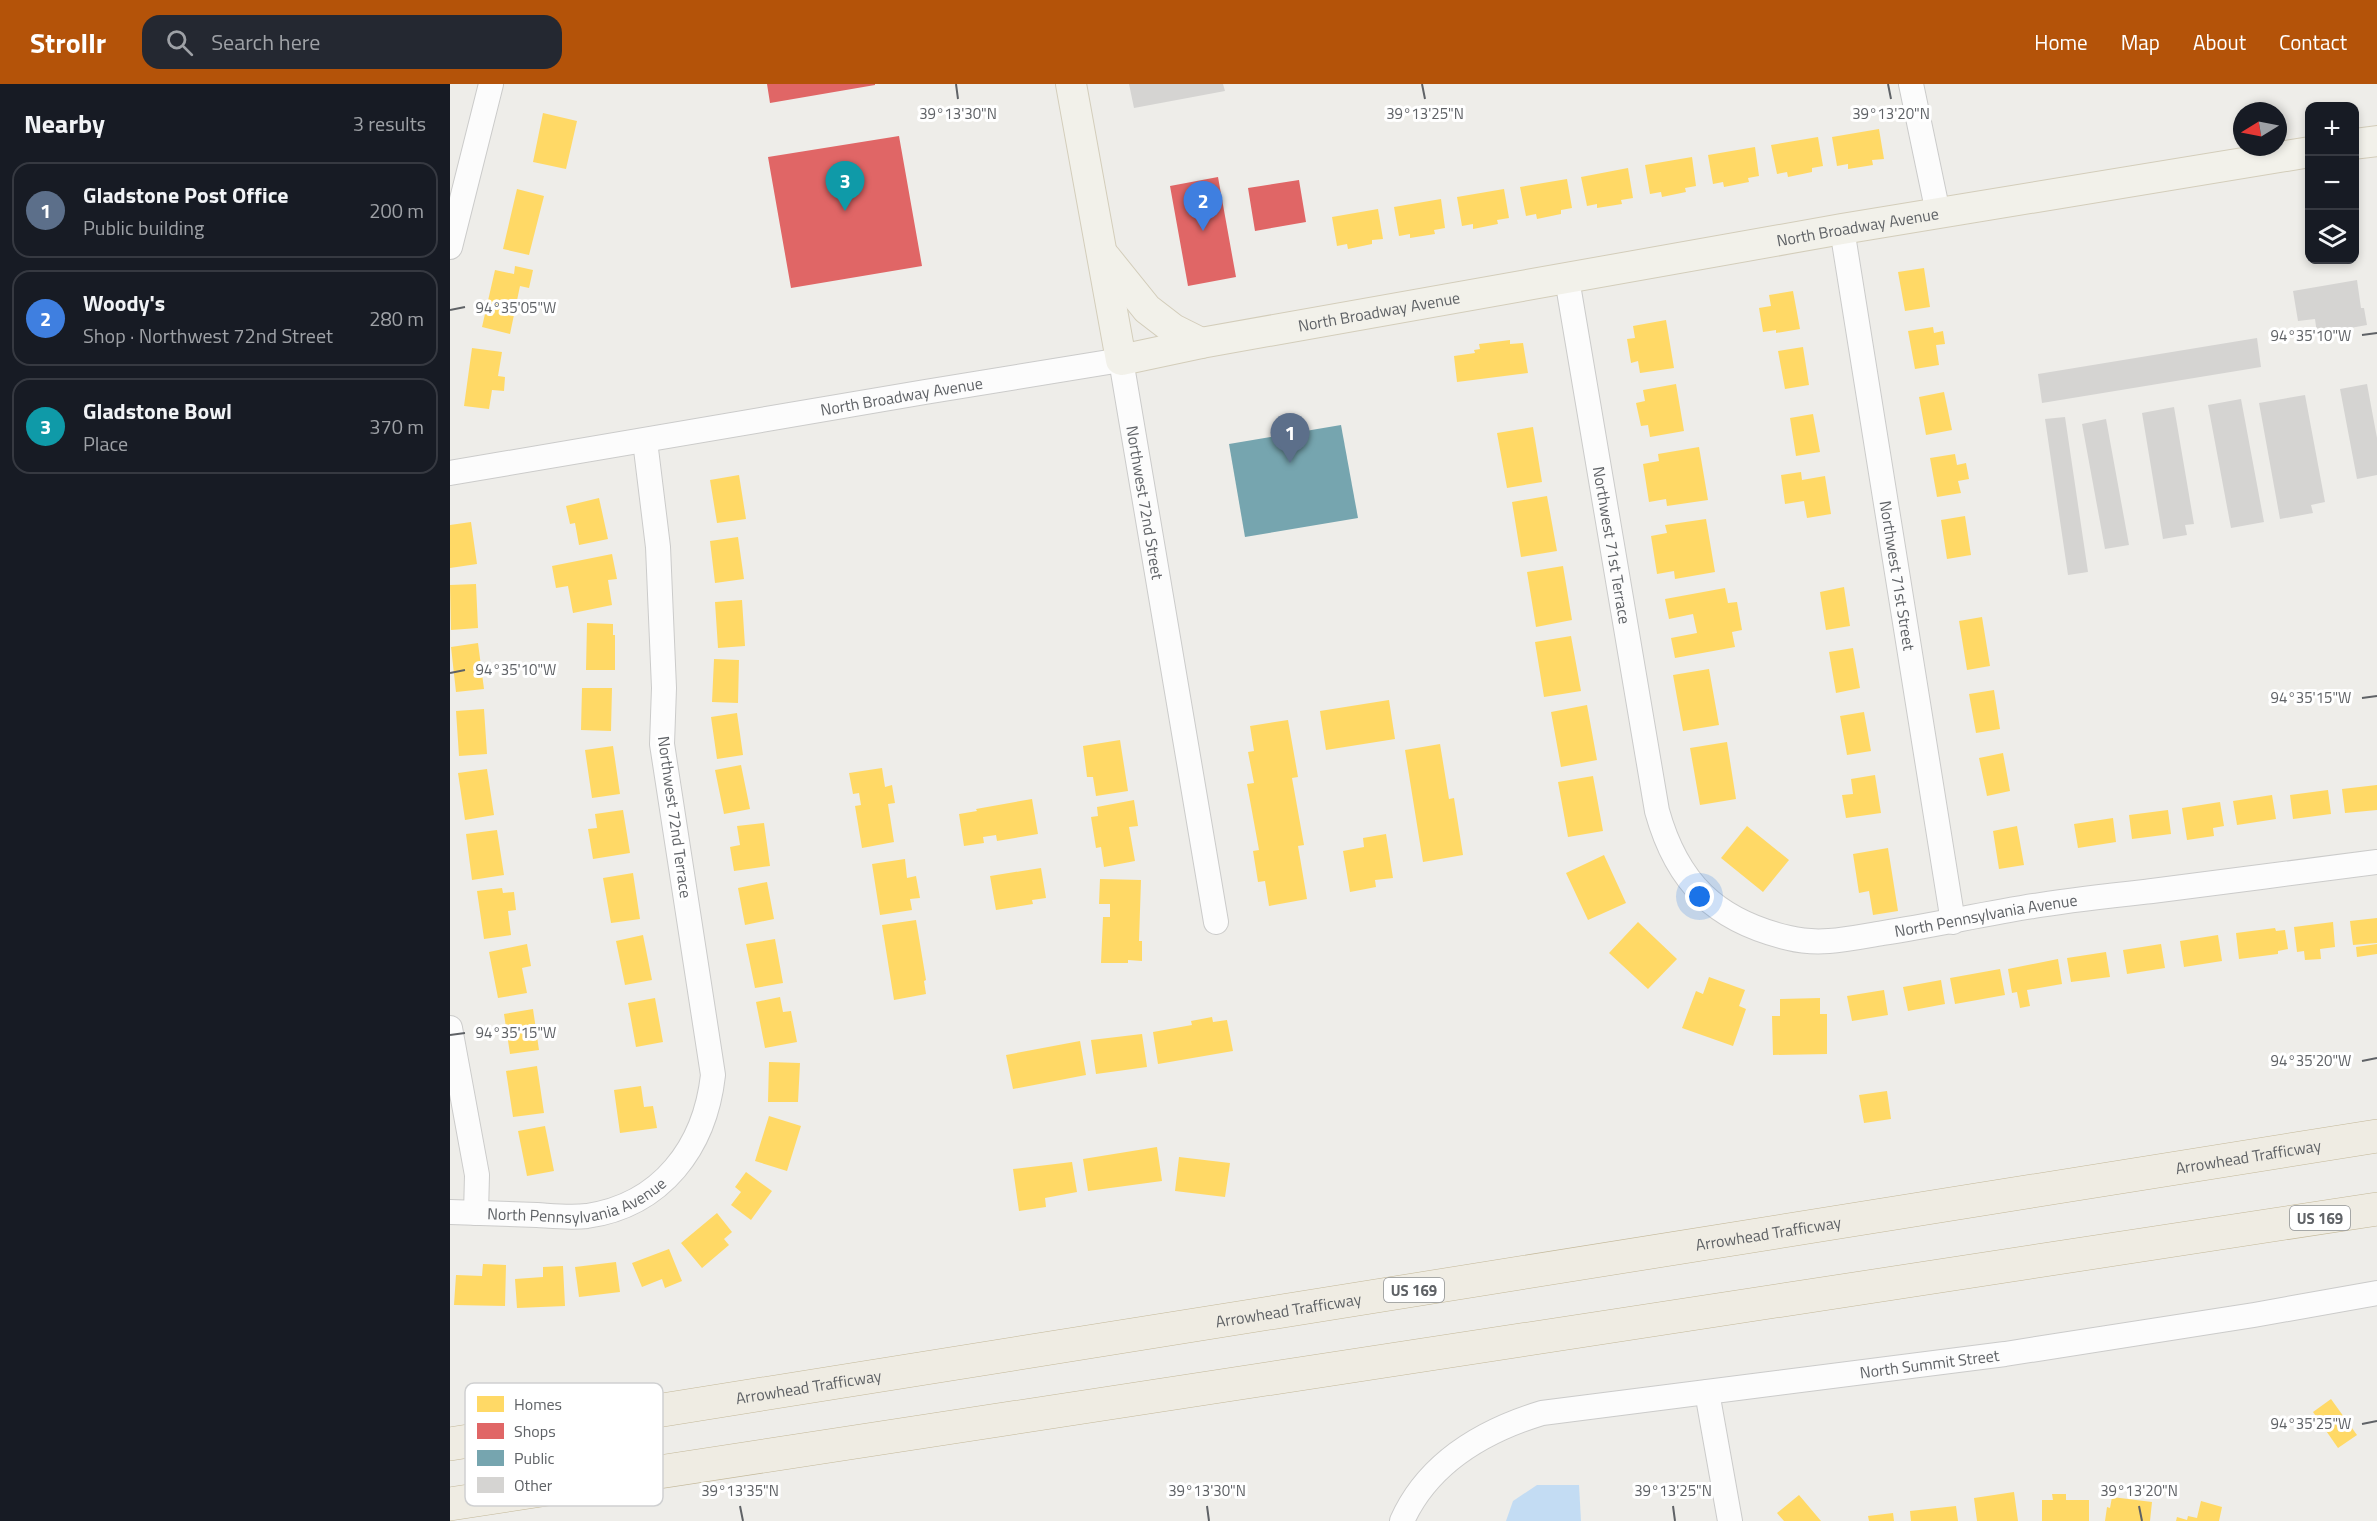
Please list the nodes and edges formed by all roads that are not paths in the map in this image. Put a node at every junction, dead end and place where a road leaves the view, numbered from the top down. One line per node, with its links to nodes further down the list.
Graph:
1 (491, 84): 9 (street)
2 (1071, 84): 10 (main road, Northwest 72nd Street)
3 (1911, 84): 7 (street)
4 (2377, 141): 5 (main road)
5 (2359, 143)
6 (2305, 153): 7 (main road, North Broadway Avenue)
7 (1938, 213): 8 (main road, North Broadway Avenue)
8 (1842, 229): 11 (main road, North Broadway Avenue); 19 (street, Northwest 71st Street)
9 (450, 247)
10 (1102, 253): 12 (main road); 13 (main road, Northwest 72nd Street)
11 (1567, 279): 12 (main road, North Broadway Avenue); 16 (street, Northwest 71st Terrace)
12 (1201, 343): 13 (main road, North Broadway Avenue)
13 (1121, 360): 14 (street, North Broadway Avenue); 18 (street, Northwest 72nd Street)
14 (645, 441): 15 (street, North Broadway Avenue); 22 (street, Northwest 72nd Terrace)
15 (450, 473)
16 (1657, 811): 19 (street, North Pennsylvania Avenue)
17 (2377, 862): 19 (street, North Pennsylvania Avenue)
18 (1216, 922)
19 (1953, 922)
20 (450, 1028): 25 (street)
21 (2377, 1136): 28 (highway, Arrowhead Trafficway / US 169)
22 (689, 1151): 25 (street, North Pennsylvania Avenue)
23 (2377, 1209): 31 (highway, US 169)
24 (450, 1212): 25 (street, North Pennsylvania Avenue)
25 (476, 1213)
26 (2377, 1293): 27 (street, North Summit Street)
27 (1707, 1392): 34 (street, North Summit Street); 35 (street)
28 (663, 1410)
29 (465, 1442): 30 (highway, Arrowhead Trafficway / US 169)
30 (450, 1444)
31 (663, 1471)
32 (465, 1502): 33 (highway, US 169)
33 (450, 1504)
34 (1401, 1521)
35 (1730, 1521)

